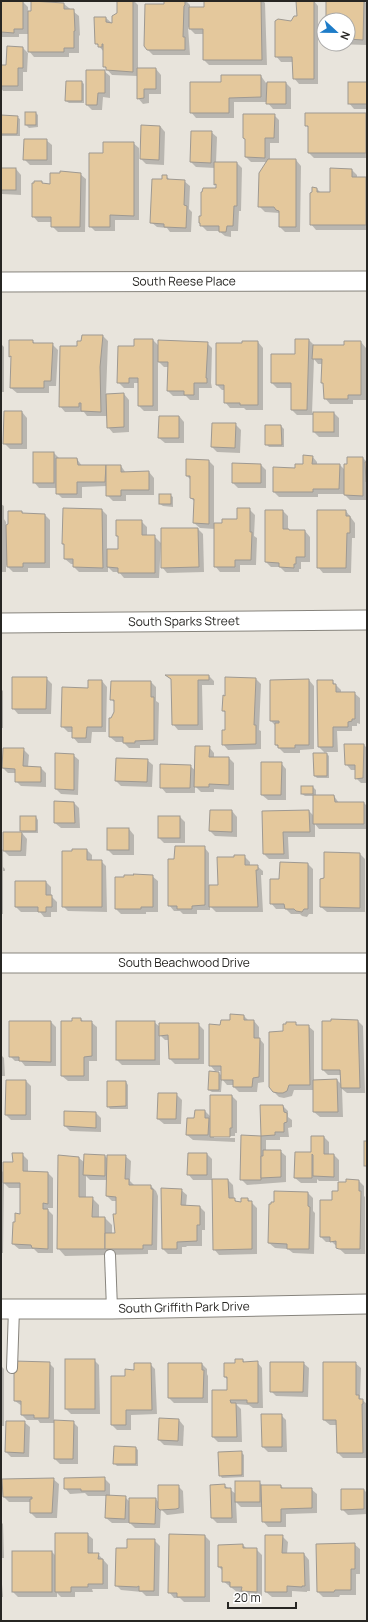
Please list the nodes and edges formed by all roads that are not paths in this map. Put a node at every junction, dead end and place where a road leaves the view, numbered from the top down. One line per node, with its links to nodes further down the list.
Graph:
1 (367, 280): 2 (street, South Reese Place)
2 (1, 282)
3 (367, 620): 4 (street, South Sparks Street)
4 (1, 623)
5 (1, 963): 6 (street, South Beachwood Drive)
6 (367, 963)
7 (110, 1255): 10 (lane)
8 (367, 1304): 10 (street, South Griffith Park Drive)
9 (8, 1309): 10 (street, South Griffith Park Drive); 11 (lane)
10 (112, 1309)
11 (12, 1368)

